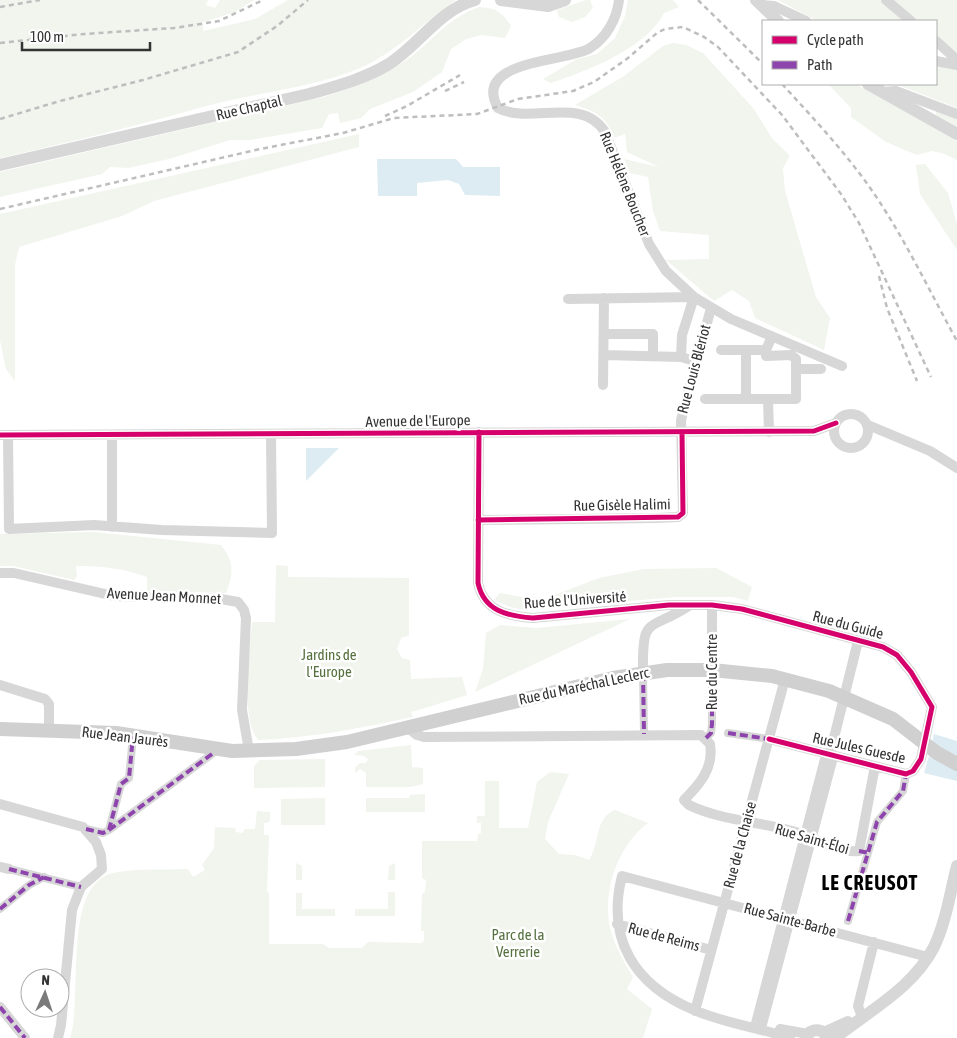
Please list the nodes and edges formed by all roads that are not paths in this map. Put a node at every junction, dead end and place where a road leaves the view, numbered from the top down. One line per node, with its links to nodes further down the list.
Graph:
1 (476, 0): 18 (street, Rue Chaptal)
2 (501, 0): 3 (street)
3 (565, 0)
4 (620, 0): 19 (street, Rue Hélène Boucher)
5 (886, 0): 9 (street)
6 (759, 2): 7 (street); 8 (street)
7 (777, 20)
8 (804, 20)
9 (910, 20)
10 (937, 42): 11 (street)
11 (957, 60)
12 (937, 61): 13 (street)
13 (957, 65)
14 (870, 85): 15 (street)
15 (881, 92): 16 (street); 17 (street)
16 (957, 114)
17 (957, 134)
18 (0, 165)
19 (694, 297): 20 (street); 22 (street, Rue Hélène Boucher); 30 (street)
20 (604, 298): 21 (street); 23 (street)
21 (568, 299)
22 (711, 308): 24 (street, Rue Hélène Boucher); 31 (street, Rue Louis Blériot)
23 (604, 334): 28 (street); 29 (street)
24 (772, 336): 27 (street); 32 (street, Rue Hélène Boucher)
25 (722, 350): 26 (street)
26 (746, 350): 27 (street); 37 (street)
27 (766, 350): 33 (street)
28 (604, 356): 29 (street); 35 (street)
29 (653, 356): 30 (street)
30 (681, 357): 31 (street)
31 (695, 361): 43 (street, Rue Louis Blériot)
32 (842, 366)
33 (796, 369): 34 (street); 38 (street)
34 (822, 369)
35 (603, 385)
36 (705, 399): 37 (street)
37 (746, 399): 38 (street)
38 (768, 399): 44 (street)
39 (836, 423): 40 (street); 41 (street, Avenue de l'Europe); 49 (street)
40 (868, 425): 48 (street); 50 (street)
41 (817, 431): 44 (street, Avenue de l'Europe); 49 (street, Avenue de l'Europe)
42 (479, 432): 43 (street, Avenue de l'Europe); 47 (street, Avenue de l'Europe); 52 (street, Rue de l'Université)
43 (682, 432): 44 (street, Avenue de l'Europe); 52 (street, Rue Gisèle Halimi)
44 (769, 432)
45 (4, 435): 46 (street, Avenue de l'Europe); 54 (street)
46 (112, 435): 47 (street, Avenue de l'Europe); 53 (street)
47 (271, 435): 53 (street)
48 (894, 437): 50 (street); 51 (street)
49 (836, 439): 50 (street)
50 (866, 440)
51 (957, 468)
52 (478, 520): 56 (street, Rue de l'Université)
53 (112, 527): 54 (street)
54 (4, 530)
55 (0, 572): 74 (street, Avenue Jean Monnet)
56 (691, 605): 57 (street, Rue du Guide); 60 (street, Rue du Guide)
57 (712, 605): 58 (street, Rue du Guide); 59 (street, Rue du Centre)
58 (858, 641): 63 (street); 73 (street, Rue du Guide)
59 (712, 670): 60 (main road, Rue du Maréchal Leclerc); 61 (main road, Rue du Maréchal Leclerc); 71 (street, Rue du Centre)
60 (643, 673): 64 (main road, Rue du Maréchal Leclerc); 68 (street)
61 (785, 679): 63 (main road, Rue du Maréchal Leclerc); 72 (street, Rue de la Chaise)
62 (0, 685): 66 (street)
63 (844, 697): 73 (main road, Rue du Maréchal Leclerc); 76 (street)
64 (407, 727): 68 (street); 74 (main road, Rue du Maréchal Leclerc)
65 (0, 729): 66 (main road, Rue Jean Jaurès)
66 (49, 729): 70 (main road, Rue Jean Jaurès)
67 (728, 733): 72 (street, Rue Jules Guesde)
68 (644, 734): 71 (street)
69 (717, 734): 71 (street)
70 (133, 736): 74 (main road, Rue Jean Jaurès); 83 (street)
71 (706, 738): 81 (street, Rue Saint-Éloi)
72 (769, 739): 76 (street, Rue Jules Guesde); 81 (street, Rue de la Chaise)
73 (925, 744): 77 (main road, Rue du Maréchal Leclerc); 79 (street, Rue Jules Guesde)
74 (249, 751)
75 (212, 754): 83 (street)
76 (830, 754): 78 (street, Rue Jules Guesde); 84 (street)
77 (957, 764)
78 (876, 766): 79 (street, Rue Jules Guesde); 85 (street, Rue Saint-Éloi)
79 (906, 774): 85 (street)
80 (0, 804): 82 (street)
81 (747, 821): 84 (street, Rue Saint-Éloi); 90 (street, Rue de la Chaise)
82 (86, 829): 83 (street); 89 (street)
83 (108, 830)
84 (808, 837): 85 (street, Rue Saint-Éloi); 92 (street)
85 (864, 852): 93 (street)
86 (957, 866): 97 (street)
87 (4, 868): 88 (street)
88 (44, 877): 89 (street); 91 (street)
89 (81, 887): 105 (street)
90 (725, 903): 92 (street, Rue Sainte-Barbe); 94 (street, Rue Sainte-Barbe); 96 (street, Rue de la Chaise)
91 (0, 909)
92 (787, 918): 95 (street, Rue Sainte-Barbe); 101 (street)
93 (848, 921)
94 (617, 924): 96 (street, Rue de Reims); 99 (street)
95 (874, 942): 97 (street, Rue Sainte-Barbe); 100 (street)
96 (711, 950): 99 (street, Rue de la Chaise)
97 (928, 957): 100 (street)
98 (0, 1007): 104 (street)
99 (695, 1011): 101 (street)
100 (862, 1017): 103 (street)
101 (758, 1028): 102 (street); 106 (street)
102 (807, 1036): 103 (street)
103 (829, 1036)
104 (25, 1038)
105 (58, 1038)
106 (790, 1038)

